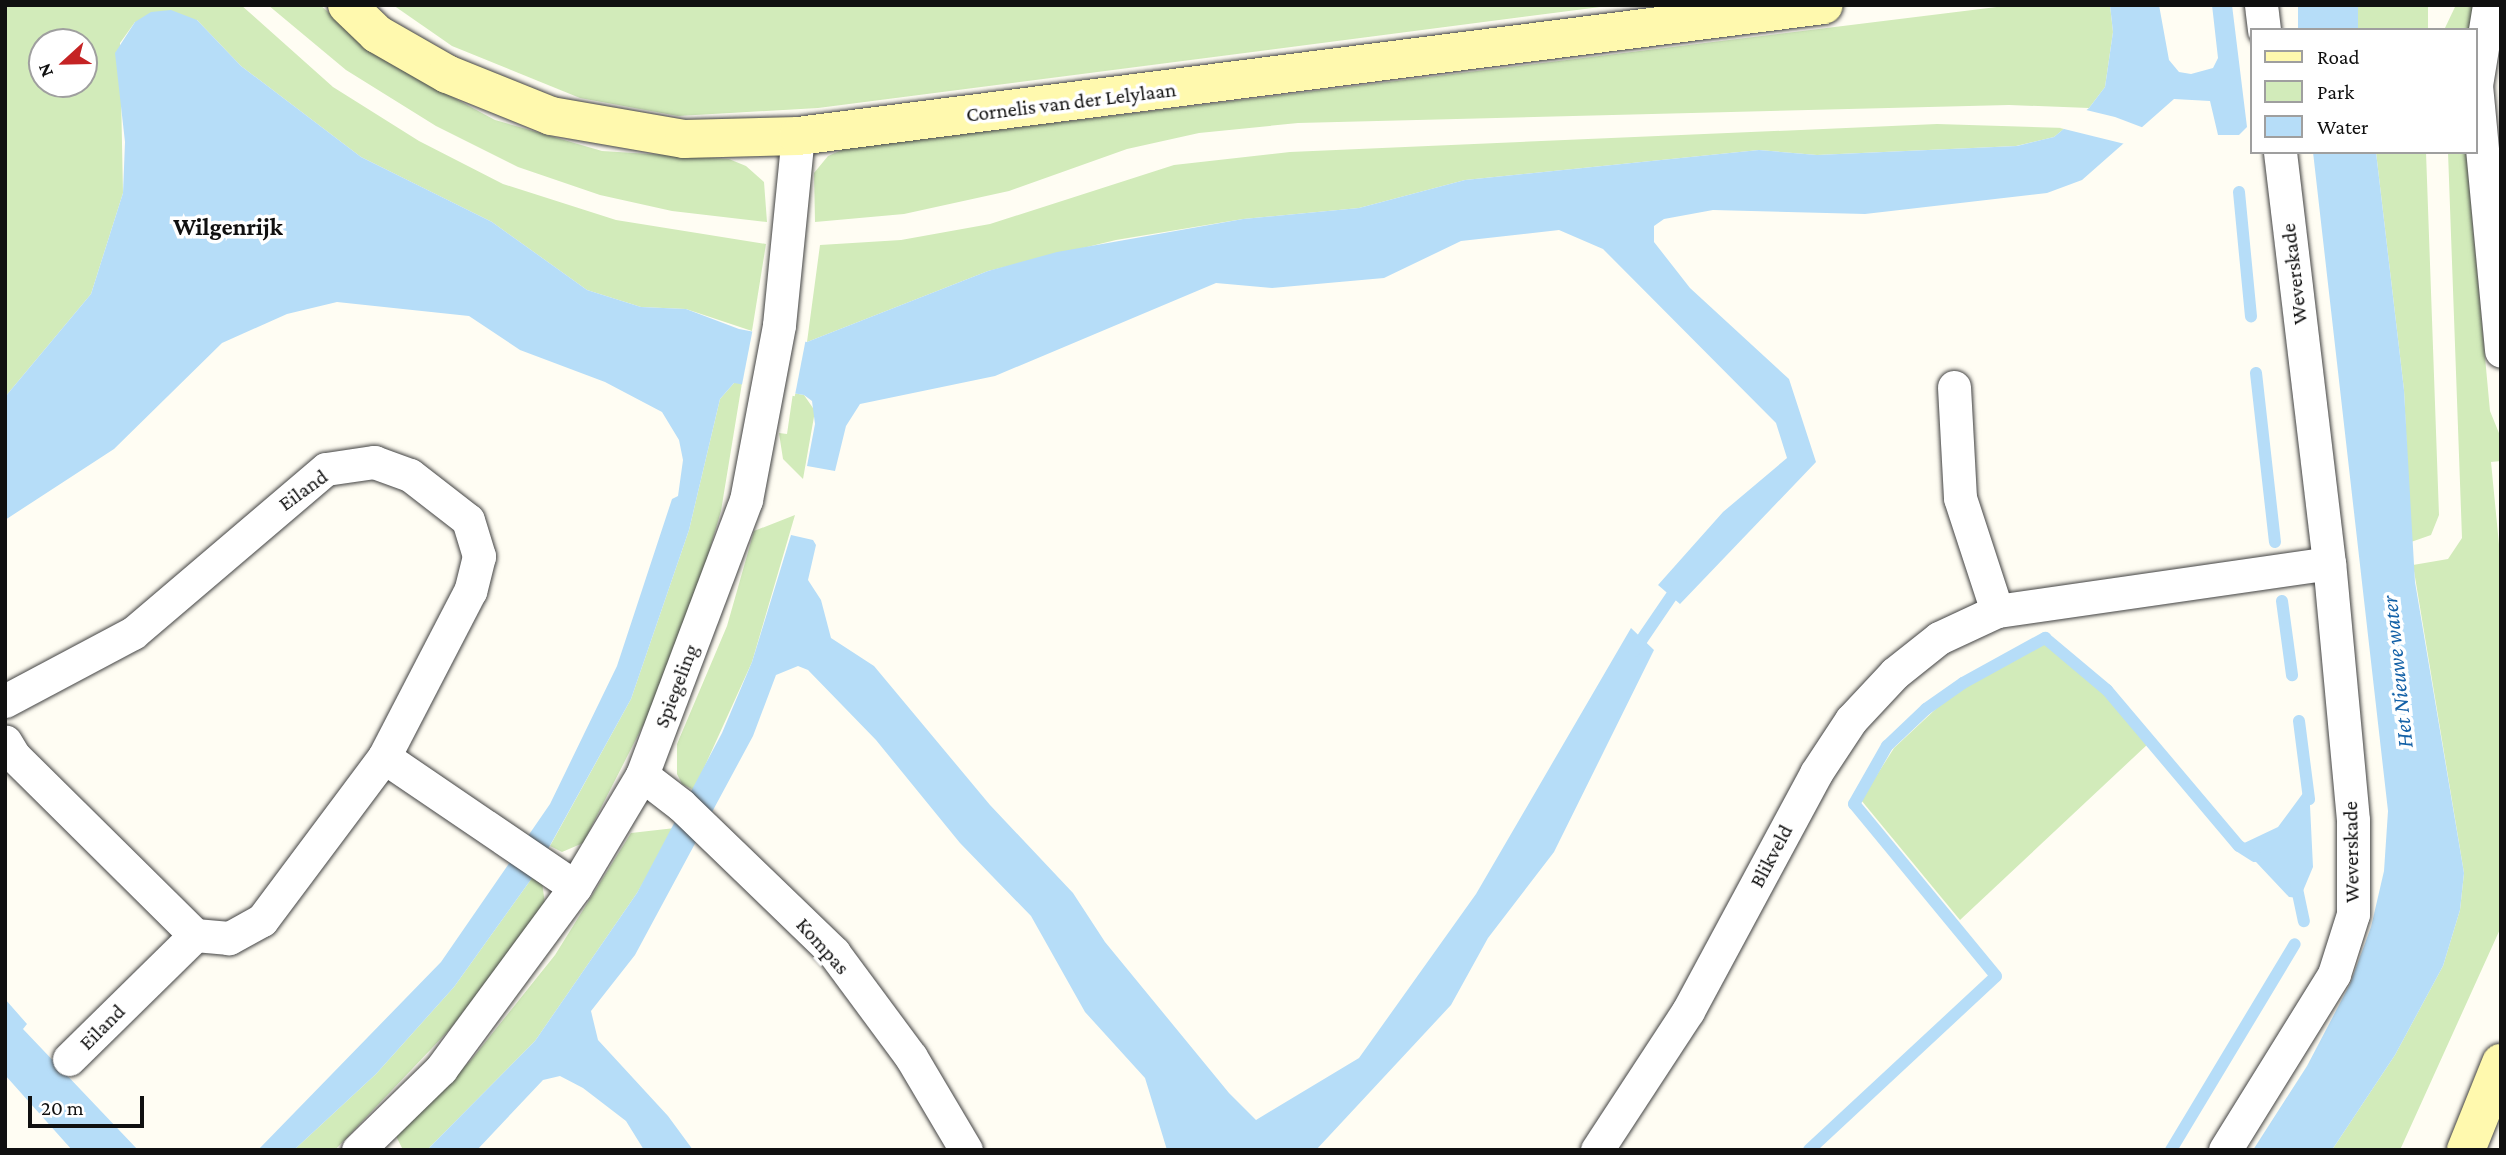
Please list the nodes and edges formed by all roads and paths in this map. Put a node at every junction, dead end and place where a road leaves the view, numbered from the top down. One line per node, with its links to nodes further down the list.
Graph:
1 (346, 5): 8 (street, Cornelis van der Lelylaan)
2 (1824, 5): 8 (street, Cornelis van der Lelylaan)
3 (2261, 5): 5 (street)
4 (2489, 5): 6 (street)
5 (2264, 28)
6 (2478, 73)
7 (2478, 106): 10 (street)
8 (798, 136): 17 (street, Spiegeling)
9 (2280, 154): 12 (street, Weverskade)
10 (2501, 351)
11 (1954, 387): 13 (street)
12 (2329, 563): 13 (street, Blikveld); 26 (street, Weverskade)
13 (1997, 611): 25 (street, Blikveld)
14 (5, 701): 16 (street, Eiland)
15 (5, 741): 19 (street)
16 (384, 757): 18 (street); 19 (street, Eiland)
17 (642, 775): 18 (street, Spiegeling); 24 (street, Kompas)
18 (575, 887): 23 (street, Spiegeling)
19 (195, 935): 20 (street, Eiland)
20 (69, 1059)
21 (2501, 1063): 27 (street)
22 (2501, 1131): 28 (street)
23 (366, 1147)
24 (966, 1150)
25 (1597, 1150)
26 (2225, 1150)
27 (2466, 1150)
28 (2493, 1150)

